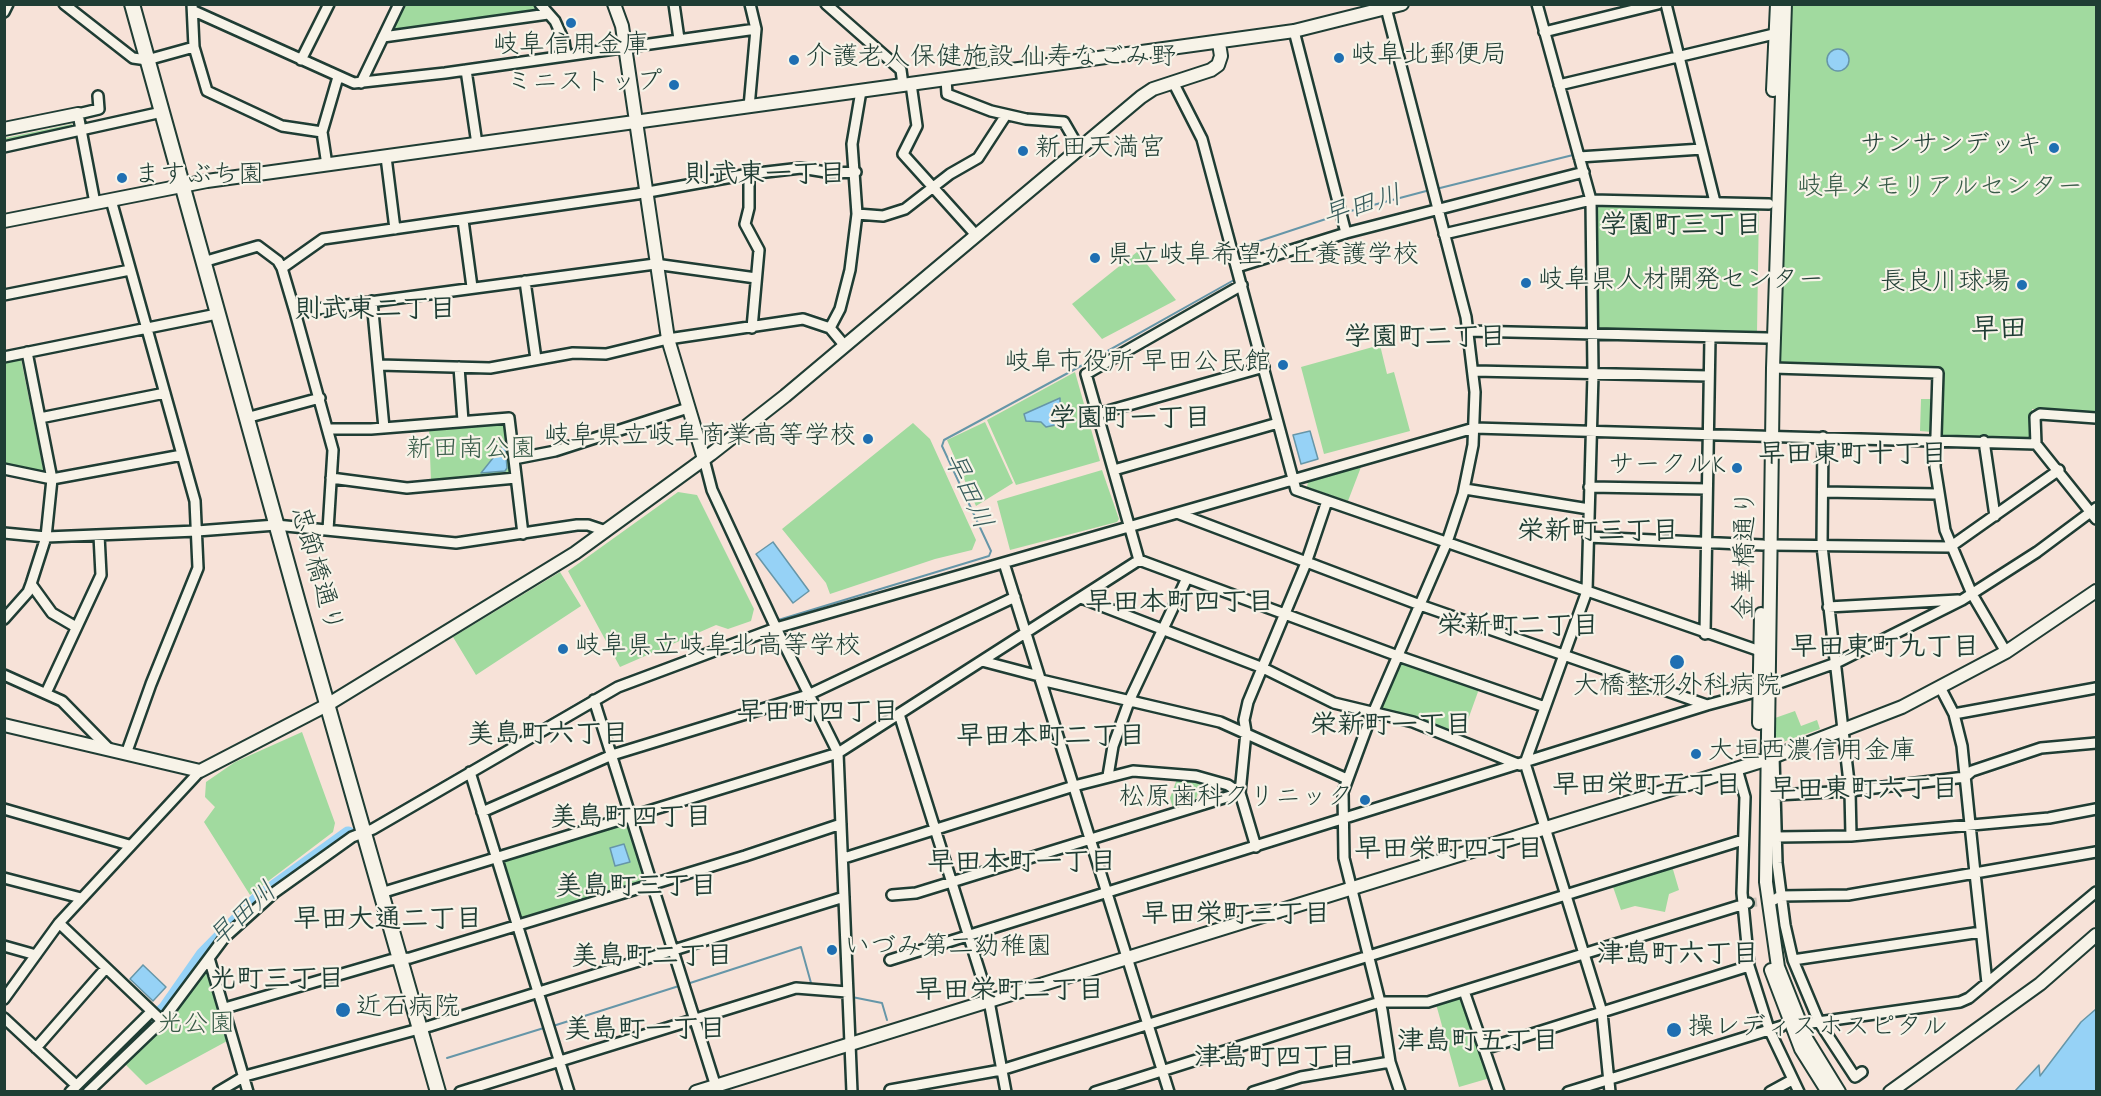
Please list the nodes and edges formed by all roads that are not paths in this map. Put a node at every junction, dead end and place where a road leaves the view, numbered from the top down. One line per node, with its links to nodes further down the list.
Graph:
1 (8, 4): 20 (street)
2 (64, 4): 33 (street)
3 (132, 4): 33 (main road, 忠節橋通り)
4 (317, 4): 17 (street)
5 (399, 4): 26 (street)
6 (540, 4): 21 (street)
7 (614, 4): 30 (street)
8 (674, 4): 27 (street)
9 (750, 4): 22 (street)
10 (826, 4): 40 (street)
11 (1402, 4): 19 (street)
12 (1537, 4): 24 (street)
13 (1658, 4): 24 (street)
14 (1666, 4): 32 (street)
15 (1777, 4): 25 (street, 金華橋通り)
16 (1785, 4): 106 (street, 金華橋通り)
17 (328, 7): 34 (street)
18 (193, 8): 29 (street); 34 (street)
19 (1386, 8): 23 (street); 70 (street)
20 (4, 12)
21 (548, 14): 26 (street); 31 (street)
22 (756, 28): 27 (street); 44 (street)
23 (1294, 31): 28 (street); 75 (street)
24 (1544, 32): 41 (street)
25 (1774, 34): 32 (street); 69 (street, 金華橋通り)
26 (383, 37): 38 (street)
27 (679, 39): 30 (street)
28 (1219, 43): 37 (street); 39 (street)
29 (194, 47): 33 (street); 51 (street)
30 (625, 47): 31 (street); 48 (street)
31 (566, 55): 35 (street)
32 (1678, 55): 41 (street); 55 (street)
33 (147, 60): 45 (main road, 忠節橋通り)
34 (302, 60): 36 (street)
35 (466, 70): 38 (street); 52 (street)
36 (338, 77): 38 (street); 51 (street)
37 (946, 80): 40 (street); 47 (street)
38 (361, 82)
39 (1173, 82): 54 (street); 80 (street)
40 (907, 85): 42 (street); 63 (street)
41 (1559, 85): 57 (street)
42 (861, 91): 44 (street); 60 (street)
43 (98, 96): 46 (street)
44 (749, 107): 48 (street)
45 (162, 112): 50 (street); 62 (main road, 忠節橋通り)
46 (78, 114): 49 (street); 50 (street)
47 (1006, 115): 54 (street); 63 (street)
48 (635, 122): 52 (street); 64 (street)
49 (4, 129)
50 (81, 130): 53 (street); 68 (street)
51 (322, 132): 58 (street)
52 (477, 144): 56 (street)
53 (4, 147)
54 (1079, 148): 77 (street)
55 (1702, 149): 57 (street); 67 (street)
56 (386, 157): 58 (street); 74 (street)
57 (1579, 157): 59 (street)
58 (327, 165): 62 (street)
59 (1584, 171): 66 (street); 70 (street)
60 (856, 172): 61 (street); 71 (street)
61 (749, 174): 64 (street); 83 (street)
62 (183, 186): 65 (street); 78 (main road, 忠節橋通り)
63 (933, 187): 71 (street); 77 (street)
64 (645, 193): 72 (street); 79 (street)
65 (111, 200): 68 (street); 82 (street)
66 (1591, 200): 67 (street); 76 (street); 95 (street)
67 (1715, 202): 69 (street)
68 (95, 203): 73 (street)
69 (1769, 204): 97 (street, 金華橋通り)
70 (1436, 208): 75 (street); 76 (street)
71 (857, 214): 93 (street)
72 (463, 220): 74 (street); 86 (street)
73 (4, 221)
74 (395, 229): 81 (street)
75 (1346, 233): 80 (street)
76 (1444, 234): 94 (street)
77 (976, 235): 99 (street)
78 (203, 262): 81 (street); 90 (main road, 忠節橋通り)
79 (656, 264): 83 (street); 84 (street); 98 (street)
80 (1237, 267): 85 (street)
81 (282, 268): 89 (street)
82 (130, 270): 87 (street); 91 (street)
83 (756, 278): 92 (street)
84 (525, 281): 86 (street); 102 (street)
85 (1242, 285): 105 (street); 113 (street)
86 (472, 288): 88 (street)
87 (4, 295)
88 (372, 301): 89 (street); 103 (street)
89 (295, 312): 111 (street)
90 (217, 314): 91 (street); 116 (main road, 忠節橋通り)
91 (147, 328): 100 (street); 110 (street)
92 (752, 328): 93 (street); 98 (street)
93 (830, 328): 99 (street)
94 (1468, 331): 95 (street); 107 (street)
95 (1593, 334): 96 (street); 108 (street)
96 (1710, 337): 97 (street); 109 (street)
97 (1767, 338): 124 (street, 金華橋通り)
98 (668, 339): 102 (street); 112 (street)
99 (845, 346): 131 (street)
100 (27, 352): 101 (street); 115 (street)
101 (4, 357)
102 (536, 359): 104 (street)
103 (379, 365): 104 (street); 119 (street)
104 (459, 367): 117 (street)
105 (1263, 368): 113 (street); 118 (street)
106 (1773, 368): 124 (street, 金華橋通り); 126 (street)
107 (1474, 371): 108 (street); 120 (street)
108 (1593, 374): 109 (street); 122 (street)
109 (1709, 376): 123 (street)
110 (165, 393): 115 (street); 129 (street)
111 (320, 398): 116 (street); 121 (street)
112 (688, 408): 130 (street); 131 (street)
113 (1097, 414): 133 (street)
114 (2097, 417): 128 (street)
115 (40, 418): 137 (street)
116 (246, 418): 149 (main road, 忠節橋通り)
117 (463, 421): 119 (street); 130 (street)
118 (1278, 423): 133 (street); 138 (street)
119 (384, 428): 121 (street)
120 (1474, 428): 122 (street); 138 (street); 140 (street)
121 (328, 429): 135 (street)
122 (1590, 431): 123 (street); 139 (street)
123 (1708, 433): 124 (street); 141 (street)
124 (1768, 434): 125 (street); 161 (street, 金華橋通り)
125 (1823, 437): 126 (street); 142 (street)
126 (1936, 439): 127 (street); 143 (street)
127 (1984, 441): 128 (street); 148 (street)
128 (2036, 444): 134 (street)
129 (182, 454): 137 (street); 152 (street)
130 (514, 459): 136 (street)
131 (704, 459): 153 (street); 179 (street)
132 (4, 469): 137 (street)
133 (1114, 470): 150 (street)
134 (2060, 470): 147 (street); 148 (street)
135 (331, 477): 136 (street); 151 (street)
136 (516, 478): 155 (street)
137 (52, 480): 157 (street)
138 (1294, 480): 144 (street); 146 (street)
139 (1589, 487): 141 (street); 145 (street)
140 (1465, 489): 145 (street); 159 (street)
141 (1707, 489): 160 (street)
142 (1823, 492): 143 (street); 162 (street)
143 (1938, 494): 163 (street)
144 (1327, 501): 159 (street); 166 (street)
145 (1589, 509): 158 (street)
146 (1177, 513): 150 (street); 166 (street)
147 (2095, 513): 171 (street)
148 (1995, 516): 163 (street)
149 (276, 525): 151 (street); 152 (street); 200 (main road, 忠節橋通り)
150 (1130, 526): 164 (street); 165 (street)
151 (328, 530): 155 (street)
152 (197, 531): 156 (street); 212 (street)
153 (606, 531): 155 (street); 200 (street)
154 (4, 533): 157 (street)
155 (523, 534)
156 (99, 535): 157 (street); 180 (street)
157 (46, 537): 168 (street)
158 (1588, 537): 160 (street); 169 (street)
159 (1447, 542): 169 (street); 175 (street)
160 (1706, 543): 161 (street); 183 (street)
161 (1766, 545): 162 (street); 184 (street, 金華橋通り); 195 (street, 金華橋通り)
162 (1822, 546): 163 (street); 176 (street)
163 (1950, 547): 171 (street)
164 (1139, 560): 167 (street); 173 (street)
165 (1004, 563): 172 (street); 179 (street)
166 (1306, 563): 175 (street); 178 (street)
167 (1187, 578): 178 (street); 181 (street)
168 (31, 584): 177 (street); 180 (street)
169 (1587, 591): 183 (street); 186 (street)
170 (2097, 591): 185 (street)
171 (1972, 594): 174 (street); 185 (street)
172 (1015, 597): 182 (street); 197 (street)
173 (1081, 598): 181 (street); 182 (street)
174 (1962, 600): 176 (street); 189 (street)
175 (1420, 605): 186 (street); 187 (street)
176 (1828, 607): 189 (street)
177 (7, 613)
178 (1286, 615): 187 (street); 190 (street)
179 (774, 624): 197 (street); 199 (street)
180 (76, 627): 196 (street)
181 (1163, 630): 190 (street); 198 (street)
182 (1026, 633): 188 (street); 192 (street)
183 (1705, 634): 184 (street)
184 (1760, 651): 195 (street, 金華橋通り)
185 (2006, 652): 193 (street)
186 (1564, 654): 201 (street); 202 (street)
187 (1398, 656): 202 (street); 203 (street)
188 (982, 661): 192 (street); 204 (street)
189 (1836, 663): 195 (street); 208 (street)
190 (1263, 668): 203 (street); 207 (street)
191 (4, 675): 196 (street)
192 (1040, 678): 198 (street); 222 (street)
193 (1940, 687): 205 (street); 208 (street)
194 (2097, 688): 205 (street)
195 (1763, 689): 201 (street); 214 (street, 金華橋通り)
196 (46, 693): 210 (street)
197 (808, 695): 211 (street); 213 (street)
198 (1130, 699): 207 (street); 219 (street)
199 (594, 700): 213 (street); 218 (street)
200 (327, 705): 217 (street); 235 (main road, 忠節橋通り)
201 (1707, 705): 215 (street)
202 (1545, 706): 215 (street)
203 (1374, 712): 215 (street); 221 (street)
204 (899, 714): 211 (street); 234 (street)
205 (1954, 714): 220 (street)
206 (4, 725): 210 (street)
207 (1246, 732): 221 (street); 224 (street)
208 (1843, 732): 214 (street); 223 (street)
209 (2097, 743): 220 (street)
210 (111, 751): 212 (street)
211 (838, 753): 229 (street); 231 (street)
212 (126, 754): 217 (street)
213 (612, 756): 228 (street); 229 (street)
214 (1766, 760): 216 (street); 225 (street); 325 (street, 金華橋通り); 326 (street, 金華橋通り)
215 (1522, 764): 230 (street); 233 (street)
216 (1737, 769): 233 (street); 239 (street)
217 (200, 771): 240 (street)
218 (470, 772): 228 (street); 235 (street)
219 (1108, 776): 222 (street); 224 (street)
220 (1965, 777): 223 (street); 232 (street)
221 (1347, 778): 230 (street)
222 (1074, 786): 234 (street); 238 (street)
223 (1850, 791): 225 (street); 236 (street)
224 (1240, 792): 238 (street); 241 (street)
225 (1776, 795): 237 (street)
226 (4, 809): 240 (street)
227 (2097, 809): 232 (street)
228 (482, 812): 243 (street)
229 (630, 815): 243 (street); 248 (street)
230 (1342, 820): 241 (street); 249 (street)
231 (841, 824): 244 (street); 248 (street)
232 (1970, 825): 236 (street); 245 (street)
233 (1544, 828): 249 (street); 253 (street)
234 (935, 830): 244 (street); 247 (street)
235 (363, 831): 251 (main road, 忠節橋通り); 269 (street)
236 (1851, 836): 237 (street)
237 (1776, 837): 257 (street)
238 (1090, 839): 247 (street); 252 (street)
239 (1743, 840): 253 (street); 258 (street)
240 (129, 845): 256 (street)
241 (1257, 847): 252 (street)
242 (2097, 852): 245 (street)
243 (495, 857): 251 (street); 260 (street)
244 (844, 858): 255 (street)
245 (1975, 873): 257 (street); 261 (street)
246 (4, 878): 256 (street)
247 (951, 882): 254 (street); 263 (street)
248 (653, 883): 260 (street); 265 (street)
249 (1351, 888): 266 (street); 270 (street)
250 (2097, 892): 276 (street)
251 (381, 893): 271 (main road, 忠節橋通り)
252 (1107, 894): 263 (street); 270 (street)
253 (1564, 894): 266 (street); 267 (street)
254 (892, 895)
255 (844, 897): 265 (street); 278 (street)
256 (81, 898): 259 (street)
257 (1777, 898): 273 (street)
258 (1745, 904): 267 (street); 274 (street)
259 (59, 923): 268 (street); 275 (street)
260 (516, 926): 271 (street); 279 (street)
261 (1981, 932): 273 (street); 276 (street)
262 (2097, 935): 327 (street)
263 (969, 937): 272 (street); 281 (street)
264 (4, 946): 268 (street)
265 (673, 951): 279 (street); 287 (street)
266 (1368, 954): 282 (street); 289 (street)
267 (1583, 954): 277 (street); 284 (street)
268 (36, 955): 280 (street)
269 (209, 958): 283 (street); 285 (street)
270 (1127, 958): 281 (street); 289 (street)
271 (400, 960): 283 (street); 291 (main road, 忠節橋通り)
272 (890, 960)
273 (1793, 960): 288 (street)
274 (1749, 966): 284 (street); 292 (street)
275 (106, 968): 285 (street); 294 (street)
276 (1987, 983): 288 (street)
277 (1464, 991): 282 (street); 295 (street)
278 (847, 992): 287 (street); 293 (street)
279 (537, 993): 291 (street); 296 (street)
280 (4, 999)
281 (989, 1001): 293 (street); 298 (street)
282 (1380, 1002): 297 (street); 299 (street)
283 (225, 1008): 301 (street)
284 (1602, 1012): 295 (street); 302 (street)
285 (157, 1016): 304 (street); 307 (street)
286 (4, 1018): 294 (street)
287 (694, 1018): 296 (street); 305 (street)
288 (1815, 1023): 300 (street)
289 (1148, 1025): 298 (street); 299 (street)
290 (1782, 1026): 292 (street)
291 (420, 1027): 301 (street); 310 (main road, 忠節橋通り)
292 (1769, 1029): 302 (street); 303 (street)
293 (850, 1044): 305 (street); 314 (street)
294 (36, 1048): 304 (street)
295 (1484, 1049): 320 (street)
296 (559, 1060): 311 (street); 312 (street)
297 (1390, 1062): 318 (street); 319 (street)
298 (1001, 1070): 306 (street); 315 (street)
299 (1163, 1070): 316 (street); 317 (street)
300 (1862, 1072)
301 (245, 1076): 308 (street); 309 (street)
302 (1609, 1079): 321 (street); 322 (street)
303 (1792, 1080): 323 (street); 324 (street)
304 (73, 1088)
305 (716, 1088): 313 (street)
306 (890, 1090)
307 (88, 1092)
308 (218, 1092)
309 (248, 1092)
310 (438, 1092)
311 (460, 1092)
312 (569, 1092)
313 (696, 1092)
314 (852, 1092)
315 (1006, 1092)
316 (1095, 1092)
317 (1169, 1092)
318 (1253, 1092)
319 (1400, 1092)
320 (1499, 1092)
321 (1568, 1092)
322 (1610, 1092)
323 (1770, 1092)
324 (1799, 1092)
325 (1828, 1092)
326 (1839, 1092)
327 (1890, 1092)

